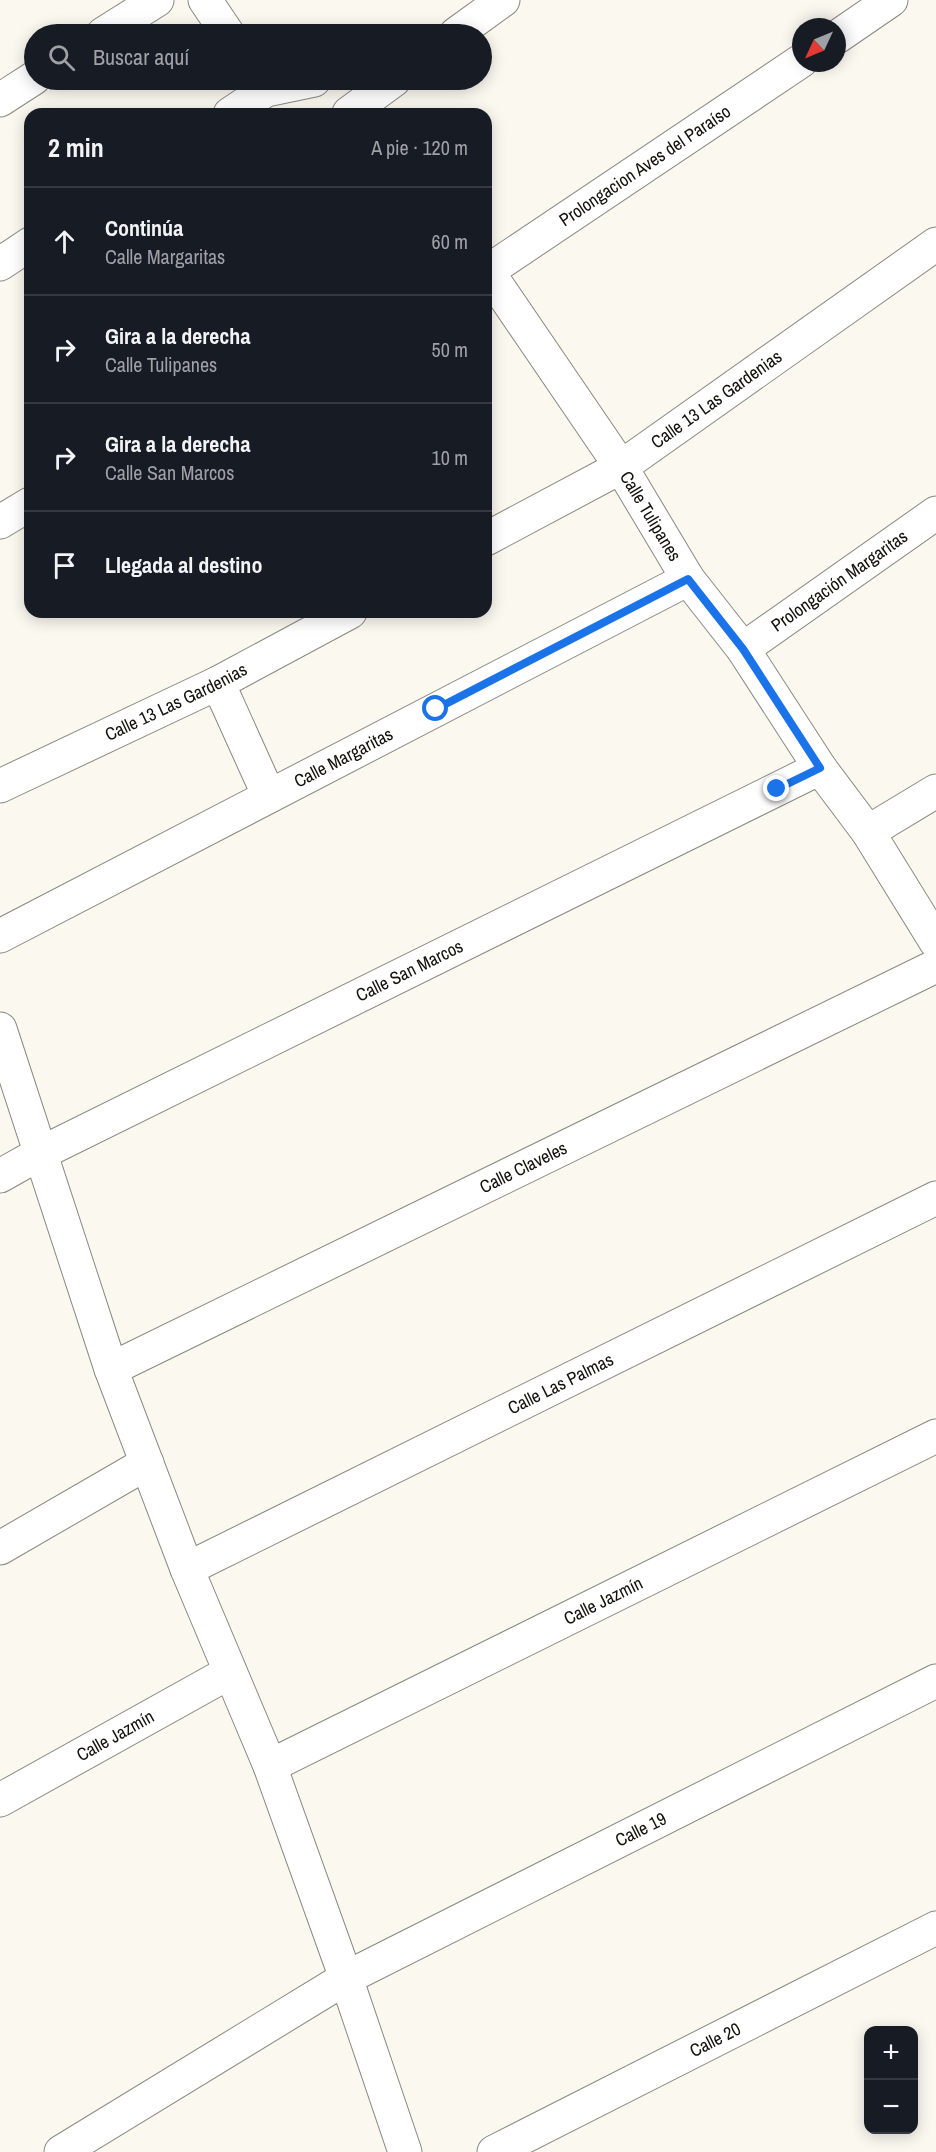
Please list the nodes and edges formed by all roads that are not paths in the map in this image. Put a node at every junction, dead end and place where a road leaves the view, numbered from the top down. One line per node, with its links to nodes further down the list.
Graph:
1 (157, 0): 5 (street)
2 (204, 0): 6 (street)
3 (503, 0): 7 (street)
4 (891, 0): 8 (street)
5 (119, 24)
6 (221, 24)
7 (470, 24)
8 (846, 31)
9 (792, 67): 19 (street, Prolongacion Aves del Paraíso)
10 (24, 84): 14 (street)
11 (256, 90): 15 (street)
12 (331, 90): 16 (street)
13 (380, 90): 17 (street)
14 (0, 100)
15 (237, 108)
16 (345, 108)
17 (356, 108)
18 (936, 244): 21 (street, Calle 13 Las Gardenias)
19 (492, 267)
20 (492, 277): 21 (street, Calle Tulipanes)
21 (621, 466): 25 (street, Calle 13 Las Gardenias); 26 (street, Calle Tulipanes)
22 (24, 508): 24 (street)
23 (936, 513): 28 (street, Prolongación Margaritas)
24 (0, 522)
25 (492, 536)
26 (688, 579): 28 (street, Calle Tulipanes); 33 (street, Calle Margaritas)
27 (339, 618): 29 (street, Calle 13 Las Gardenias)
28 (743, 649): 30 (street, Calle Tulipanes)
29 (218, 683): 31 (street, Calle 13 Las Gardenias); 33 (street)
30 (820, 768): 34 (street, Calle Tulipanes); 39 (street, Calle San Marcos)
31 (0, 786)
32 (936, 791): 34 (street)
33 (269, 796): 35 (street, Calle Margaritas)
34 (868, 832): 36 (street, Calle Tulipanes)
35 (0, 936)
36 (936, 942)
37 (936, 966): 42 (street, Calle Claveles)
38 (0, 1029): 39 (street)
39 (39, 1154): 40 (street, Calle San Marcos); 42 (street)
40 (0, 1176)
41 (936, 1198): 46 (street, Calle Las Palmas)
42 (111, 1369): 44 (street)
43 (936, 1436): 49 (street, Calle Jazmín)
44 (147, 1463): 45 (street); 46 (street)
45 (0, 1548)
46 (187, 1569): 47 (street)
47 (230, 1672): 49 (street); 50 (street, Calle Jazmín)
48 (936, 1681): 52 (street, Calle 19)
49 (270, 1766): 52 (street)
50 (0, 1800)
51 (936, 1928): 55 (street, Calle 20)
52 (346, 1978): 53 (street, Calle 19); 54 (street)
53 (60, 2152)
54 (405, 2152)
55 (494, 2152)

